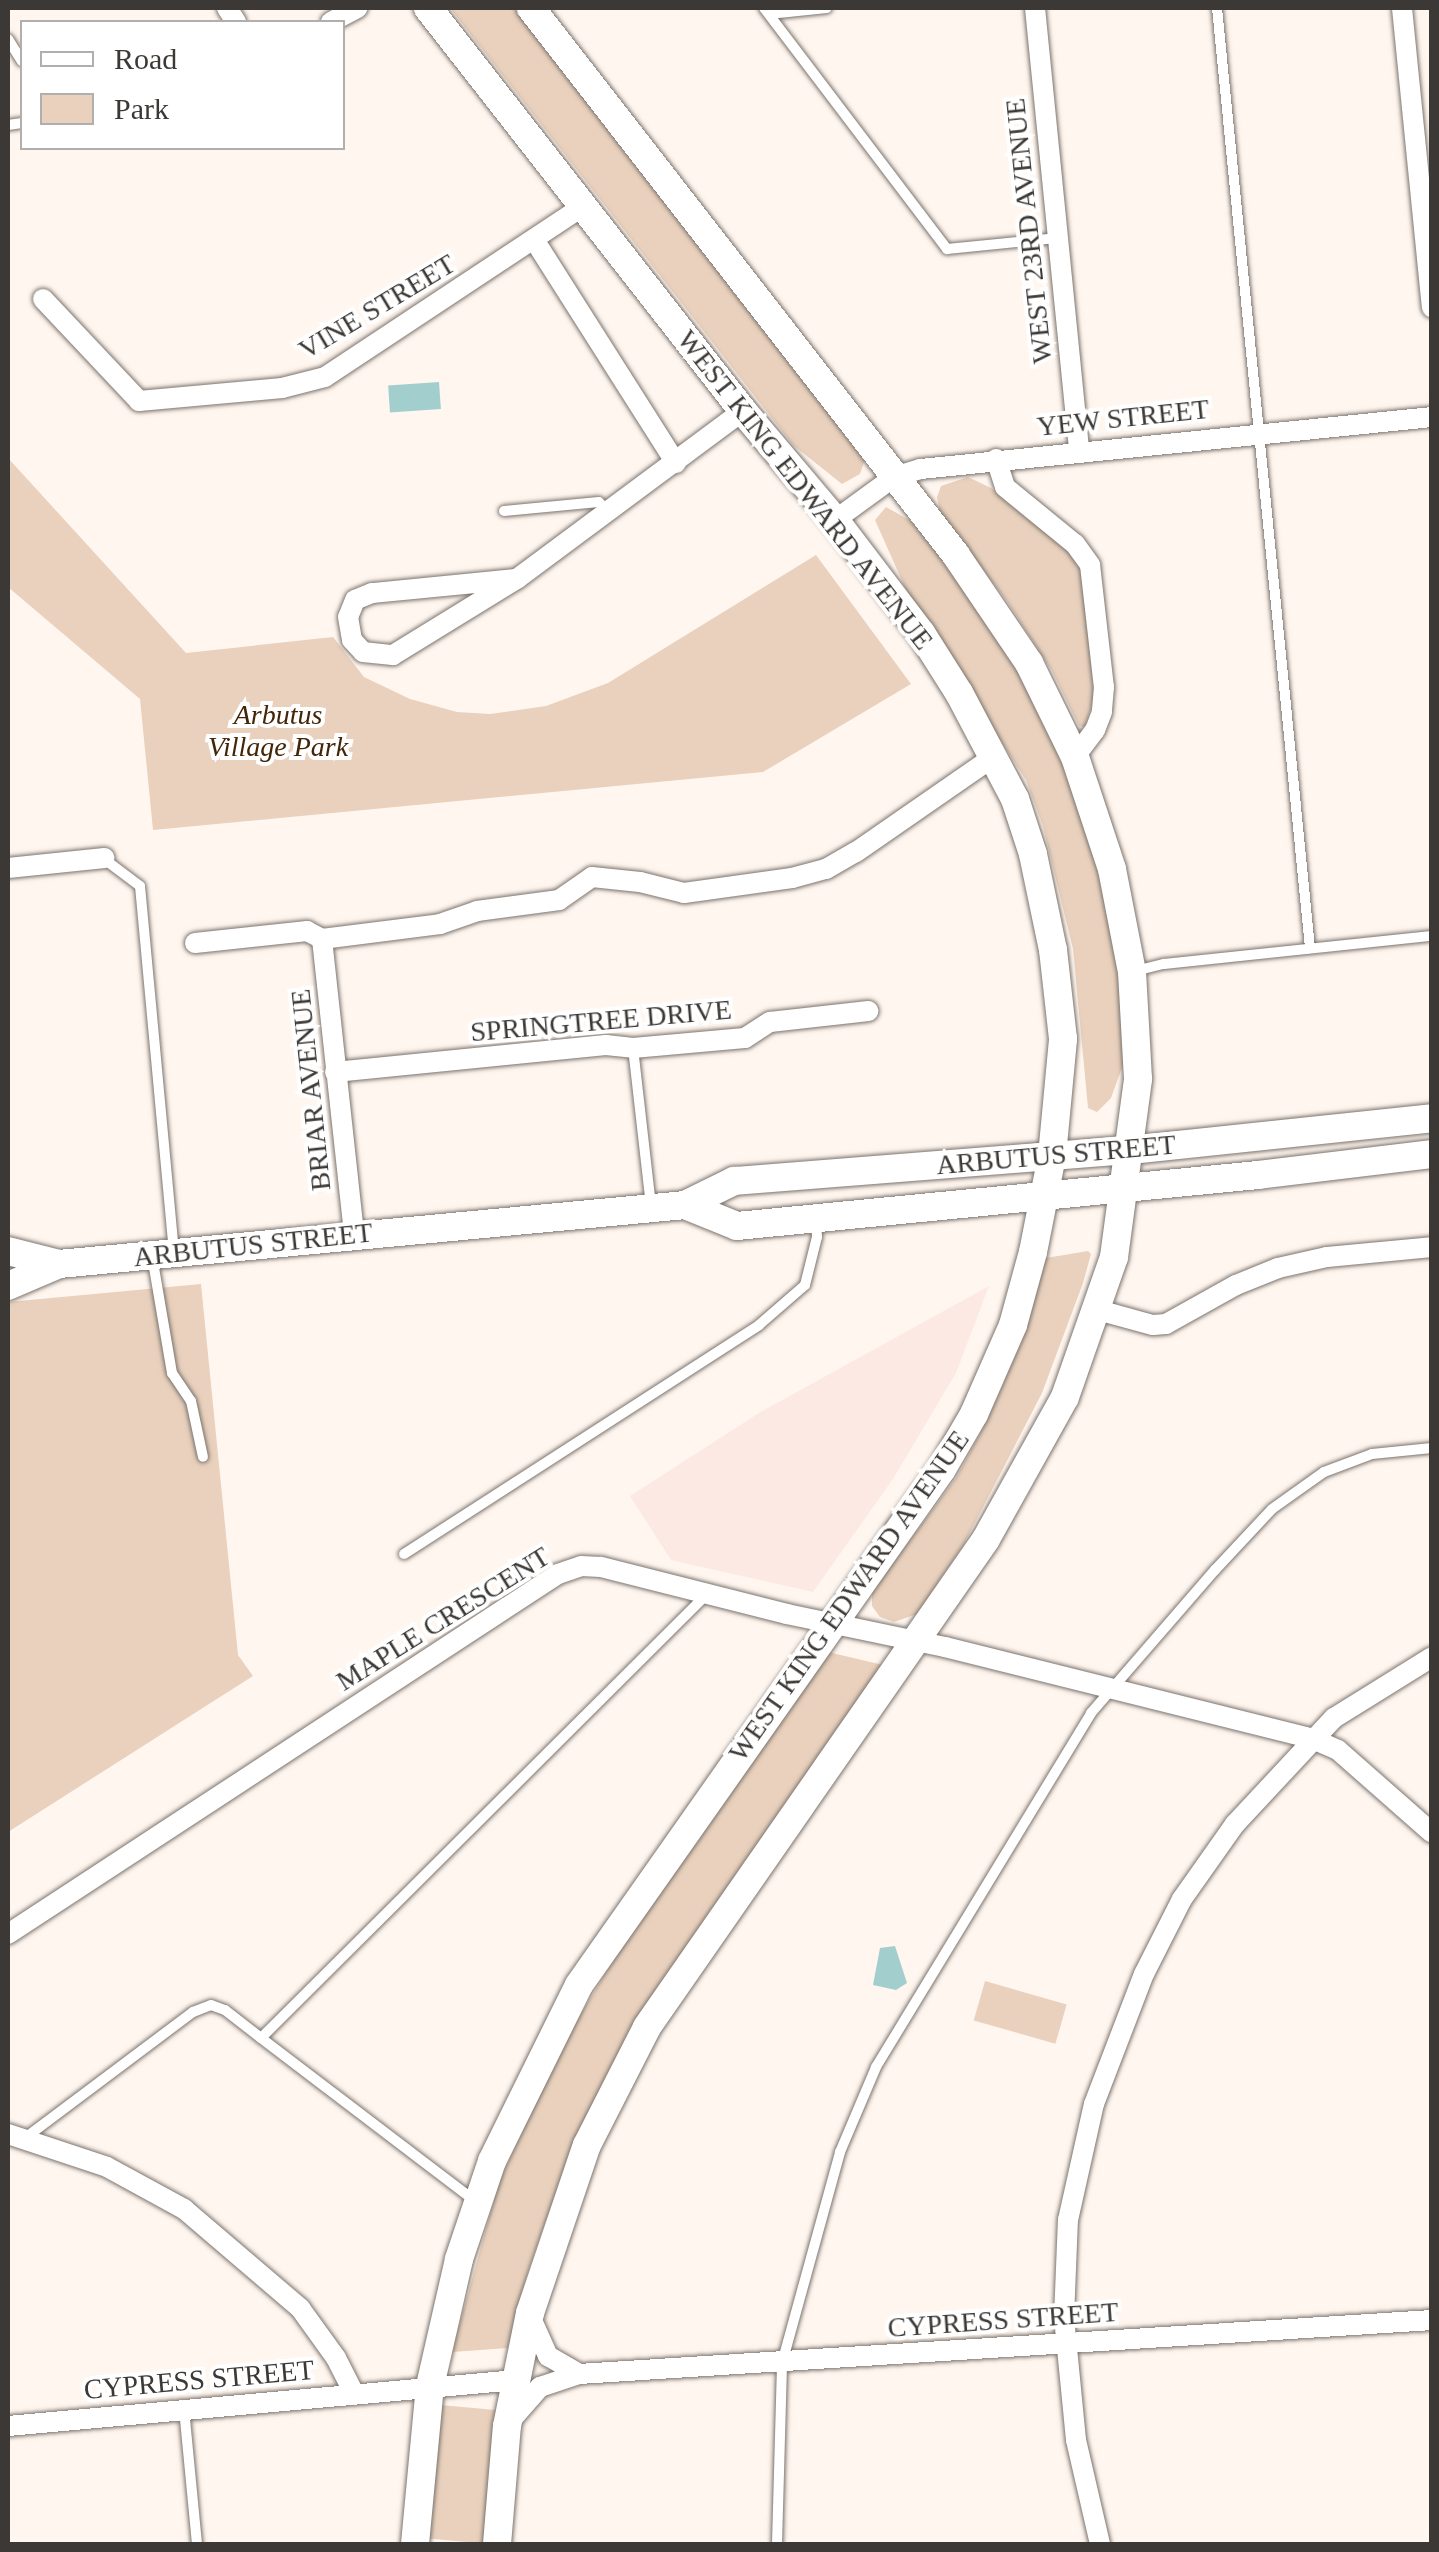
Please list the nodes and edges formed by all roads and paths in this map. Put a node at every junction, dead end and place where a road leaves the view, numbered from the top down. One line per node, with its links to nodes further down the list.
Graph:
1 (357, 8): 9 (street)
2 (428, 8): 10 (main road, WEST KING EDWARD AVENUE)
3 (531, 8): 21 (main road)
4 (826, 8): 8 (lane)
5 (1034, 8): 11 (street, WEST 23RD AVENUE)
6 (1218, 8): 17 (lane)
7 (1402, 8): 14 (street)
8 (767, 11): 11 (lane)
9 (335, 20)
10 (582, 207): 12 (street, VINE STREET); 15 (main road, WEST KING EDWARD AVENUE)
11 (1059, 238): 18 (street, WEST 23RD AVENUE)
12 (535, 240): 13 (street, VINE STREET); 20 (street)
13 (43, 299)
14 (1432, 308)
15 (744, 411): 20 (street); 24 (main road, WEST KING EDWARD AVENUE)
16 (1432, 417): 17 (street, YEW STREET)
17 (1260, 432): 18 (street, YEW STREET); 33 (lane)
18 (1078, 450): 19 (street, YEW STREET)
19 (996, 459): 21 (street, YEW STREET); 26 (street)
20 (676, 463): 23 (street)
21 (894, 477): 24 (street, YEW STREET); 26 (main road)
22 (504, 511): 23 (lane)
23 (608, 512): 25 (street)
24 (835, 520): 27 (main road, WEST KING EDWARD AVENUE)
25 (516, 579): 25 (street)
26 (1075, 756): 34 (main road)
27 (993, 757): 31 (street); 41 (main road, WEST KING EDWARD AVENUE)
28 (104, 858): 29 (street); 50 (lane)
29 (8, 868)
30 (1432, 936): 33 (lane)
31 (322, 938): 32 (street); 37 (street, BRIAR AVENUE)
32 (195, 944)
33 (1310, 948): 34 (lane)
34 (1132, 972): 39 (main road)
35 (868, 1011): 36 (street, SPRINGTREE DRIVE)
36 (634, 1048): 37 (street, SPRINGTREE DRIVE); 45 (lane)
37 (335, 1072): 47 (street, BRIAR AVENUE)
38 (1432, 1118): 39 (main road, ARBUTUS STREET)
39 (1130, 1150): 41 (main road, ARBUTUS STREET); 42 (main road)
40 (1432, 1154): 42 (main road, ARBUTUS STREET)
41 (1052, 1156): 43 (main road, WEST KING EDWARD AVENUE); 44 (main road, ARBUTUS STREET)
42 (1124, 1189): 43 (main road, ARBUTUS STREET); 53 (main road)
43 (1045, 1196): 46 (main road, ARBUTUS STREET); 58 (main road, WEST KING EDWARD AVENUE)
44 (685, 1205): 45 (main road, ARBUTUS STREET); 46 (main road, ARBUTUS STREET)
45 (651, 1208): 47 (main road, ARBUTUS STREET)
46 (816, 1218): 56 (lane)
47 (354, 1235): 50 (main road, ARBUTUS STREET)
48 (1432, 1247): 53 (street)
49 (8, 1250): 51 (main road, ARBUTUS STREET)
50 (163, 1254): 51 (main road, ARBUTUS STREET); 55 (lane)
51 (59, 1264): 52 (main road, ARBUTUS STREET)
52 (8, 1286)
53 (1098, 1310): 59 (main road)
54 (1432, 1448): 61 (lane)
55 (203, 1457)
56 (404, 1554)
57 (706, 1595): 58 (street, MAPLE CRESCENT); 64 (street, MAPLE CRESCENT); 65 (lane)
58 (830, 1624): 59 (street, MAPLE CRESCENT); 67 (main road, WEST KING EDWARD AVENUE)
59 (918, 1641): 61 (street, MAPLE CRESCENT); 68 (main road)
60 (1432, 1658): 62 (street)
61 (1112, 1690): 62 (street, MAPLE CRESCENT); 71 (lane)
62 (1313, 1738): 63 (street, MAPLE CRESCENT); 70 (street)
63 (1432, 1833)
64 (8, 1934)
65 (261, 2038): 66 (lane); 67 (lane)
66 (16, 2136): 75 (street)
67 (477, 2202): 74 (main road, WEST KING EDWARD AVENUE)
68 (530, 2313): 72 (street); 73 (main road)
69 (1432, 2320): 70 (street, CYPRESS STREET)
70 (1065, 2343): 71 (street, CYPRESS STREET); 83 (street)
71 (782, 2363): 72 (street, CYPRESS STREET); 82 (lane)
72 (579, 2374): 78 (street, CYPRESS STREET)
73 (516, 2380): 74 (street, CYPRESS STREET); 78 (main road)
74 (430, 2386): 75 (street, CYPRESS STREET); 80 (main road, WEST KING EDWARD AVENUE)
75 (354, 2393): 76 (street, CYPRESS STREET)
76 (184, 2409): 77 (street, CYPRESS STREET); 79 (lane)
77 (8, 2426)
78 (507, 2426): 81 (main road)
79 (197, 2544)
80 (415, 2544)
81 (498, 2544)
82 (777, 2544)
83 (1100, 2544)

